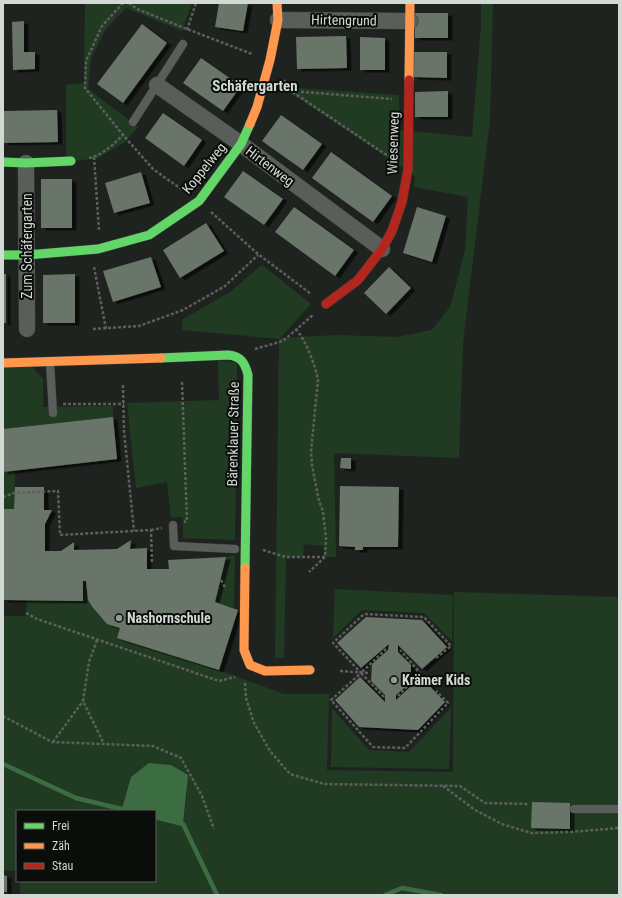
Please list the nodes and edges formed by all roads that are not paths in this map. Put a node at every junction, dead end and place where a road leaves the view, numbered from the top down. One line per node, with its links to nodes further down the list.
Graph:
1 (277, 3): 3 (street, Koppelweg)
2 (410, 3): 4 (street, Wiesenweg)
3 (278, 20): 4 (street, Hirtengrund); 8 (street, Koppelweg)
4 (410, 21): 12 (street, Wiesenweg)
5 (183, 44): 6 (lane)
6 (157, 85): 7 (lane); 8 (street, Hirtenweg)
7 (133, 122)
8 (241, 144): 12 (street, Hirtenweg); 14 (street, Koppelweg)
9 (71, 161): 11 (street)
10 (3, 162): 11 (street)
11 (26, 163): 14 (street, Zum Schäfergarten)
12 (382, 249): 15 (street, Wiesenweg)
13 (3, 255): 14 (street, Koppelweg)
14 (27, 255): 16 (street, Zum Schäfergarten)
15 (326, 304)
16 (27, 329)
17 (50, 362): 18 (street, Bärenklauer Straße); 19 (lane); 22 (street, Bärenklauer Straße)
18 (3, 363)
19 (53, 413)
20 (173, 525): 21 (lane)
21 (235, 549)
22 (310, 670)
23 (574, 809): 24 (lane)
24 (619, 809)

